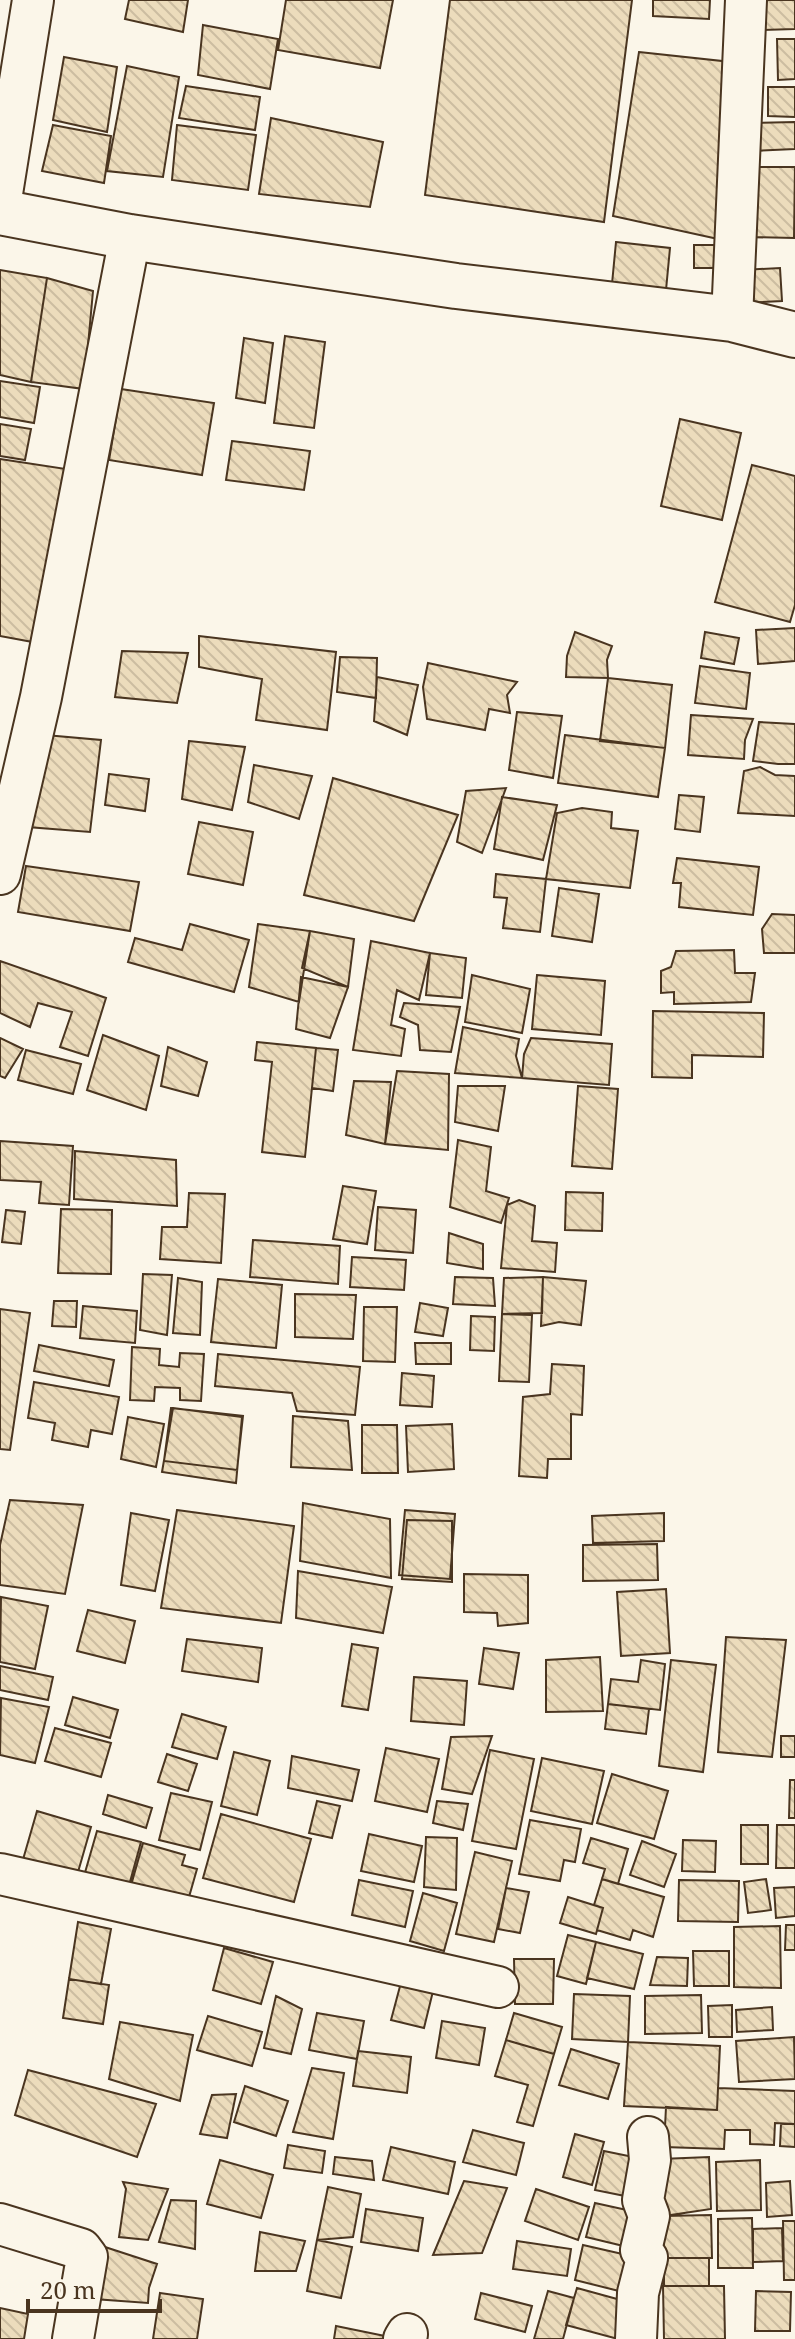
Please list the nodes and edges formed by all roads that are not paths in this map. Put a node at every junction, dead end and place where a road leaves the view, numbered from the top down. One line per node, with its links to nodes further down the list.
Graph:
1 (33, 0): 3 (street)
2 (746, 0): 5 (street)
3 (0, 209): 4 (street)
4 (130, 237): 5 (street); 7 (street)
5 (732, 319): 6 (street)
6 (795, 335)
7 (0, 874)
8 (0, 1874): 9 (street)
9 (498, 1987)
10 (648, 2137): 13 (street)
11 (0, 2224): 12 (street)
12 (73, 2339)
13 (636, 2339)

